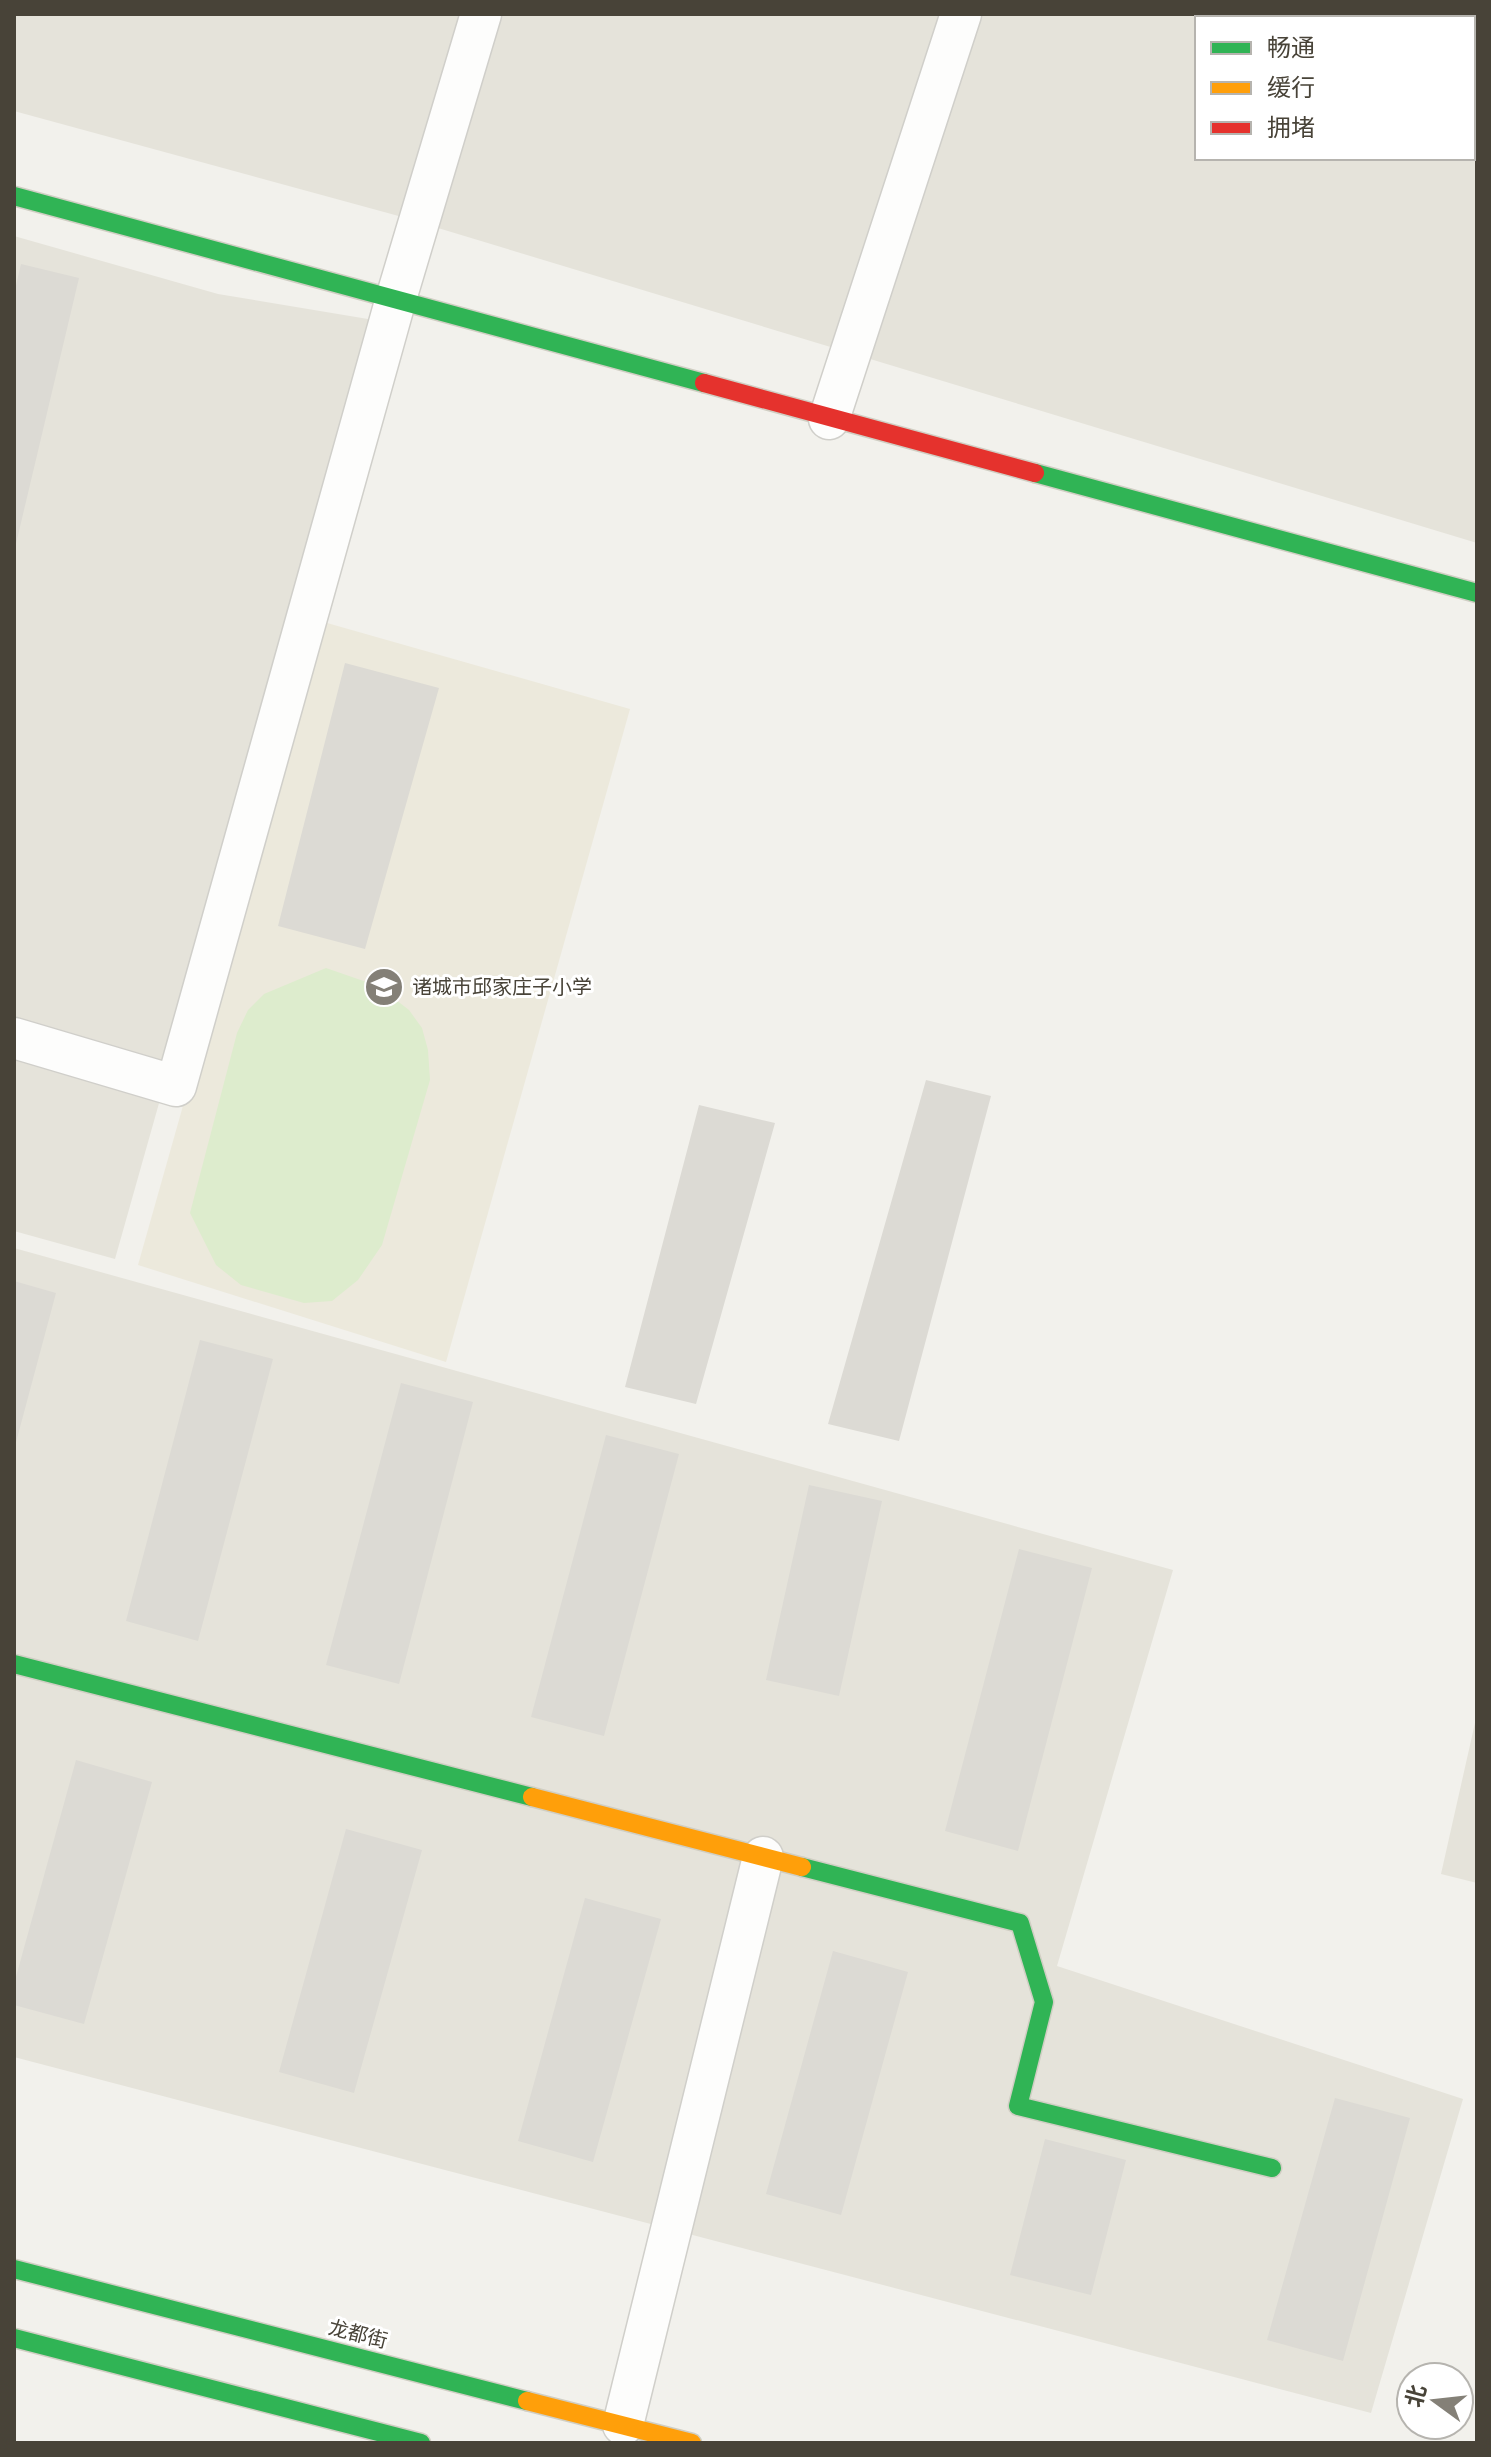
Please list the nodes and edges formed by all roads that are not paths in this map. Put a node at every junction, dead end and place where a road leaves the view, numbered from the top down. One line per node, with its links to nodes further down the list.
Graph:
1 (481, 14): 4 (street)
2 (961, 14): 5 (street)
3 (14, 196): 4 (street)
4 (395, 302): 5 (street); 7 (street)
5 (829, 419): 6 (street)
6 (1477, 593)
7 (14, 1038)
8 (14, 1664): 9 (street)
9 (763, 1857): 10 (street); 13 (street)
10 (1272, 2168)
11 (14, 2269): 13 (street, 龙都街)
12 (14, 2338): 14 (street)
13 (623, 2425): 15 (street, 龙都街)
14 (421, 2443)
15 (692, 2443)

